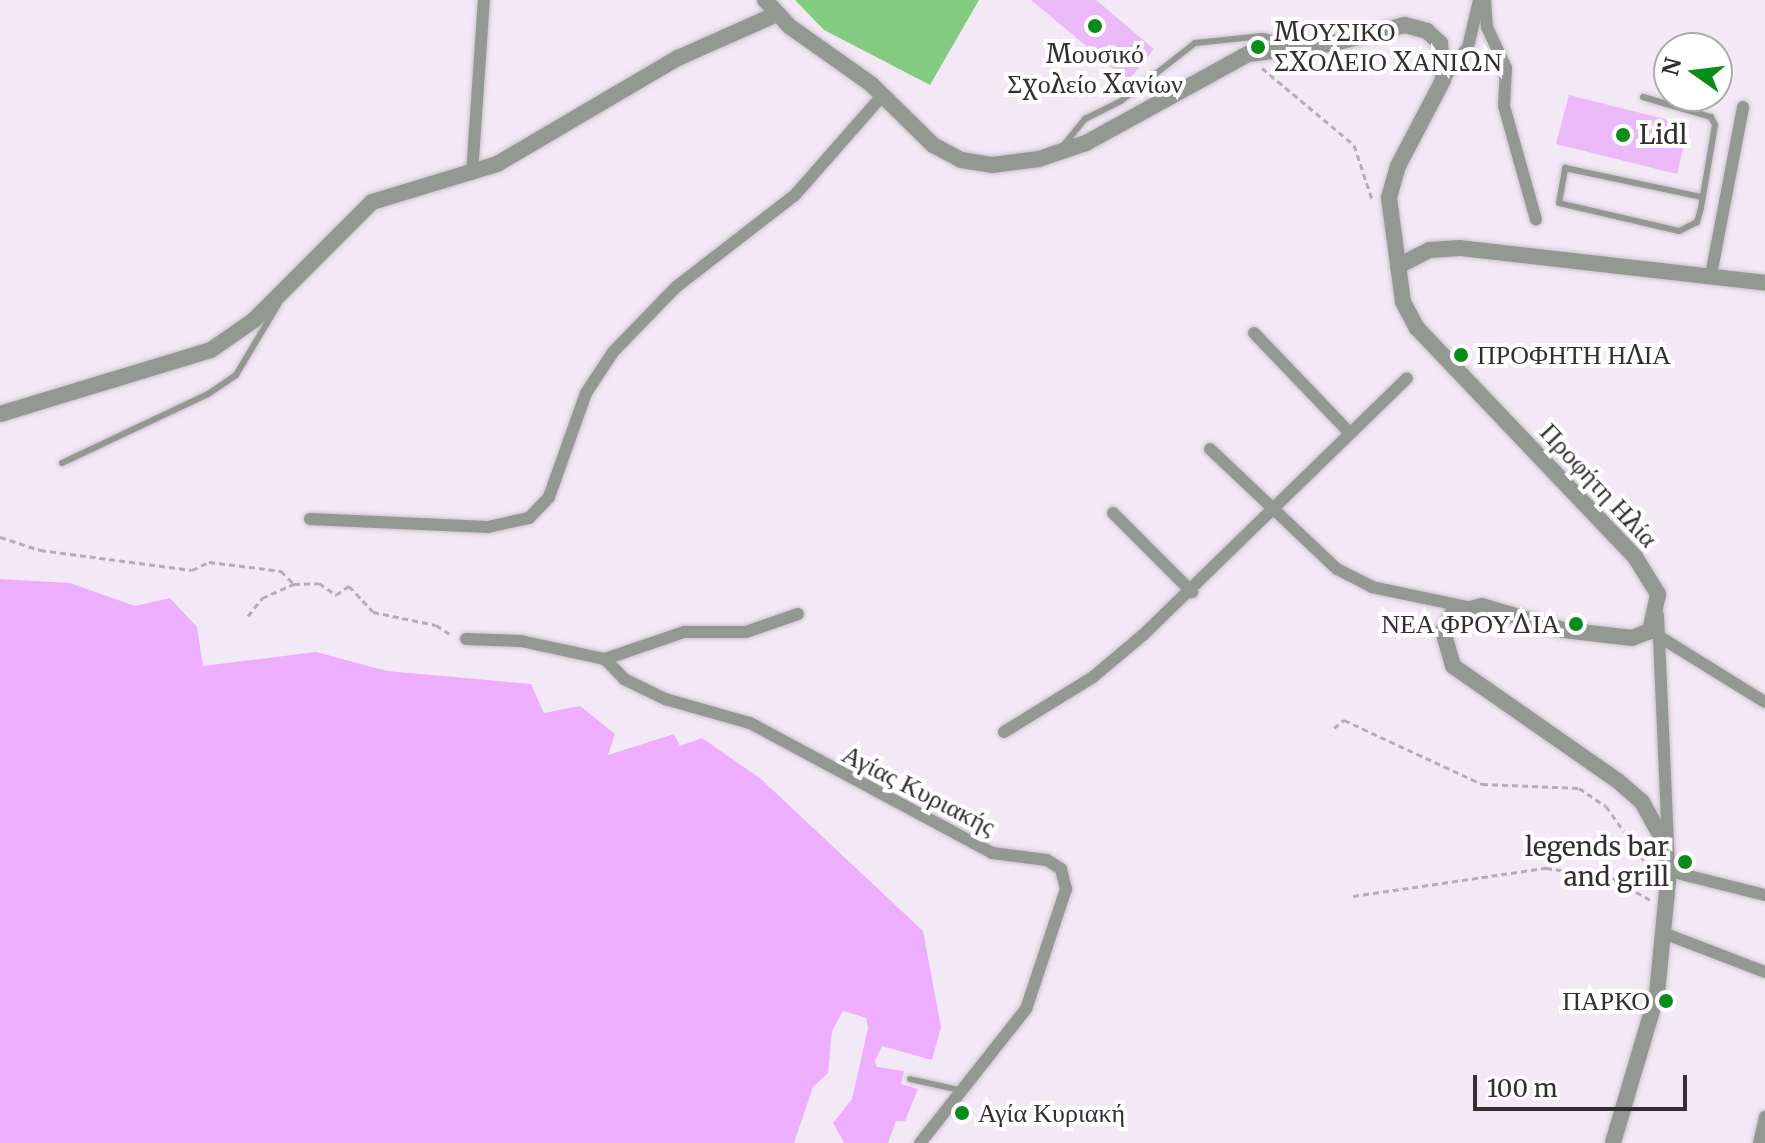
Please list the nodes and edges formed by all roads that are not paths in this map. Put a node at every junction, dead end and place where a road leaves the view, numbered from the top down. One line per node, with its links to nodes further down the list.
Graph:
1 (484, 0): 12 (street)
2 (765, 0): 5 (street)
3 (1479, 0): 7 (street)
4 (1485, 0): 16 (street)
5 (777, 14): 8 (street); 12 (street)
6 (1304, 46): 7 (street); 11 (street); 11 (lane)
7 (1443, 80): 17 (street, Προφήτη Ηλία)
8 (883, 95): 11 (street); 29 (street)
9 (1643, 97): 13 (lane)
10 (1743, 107): 15 (street)
11 (1059, 153)
12 (472, 174): 19 (street)
13 (1702, 197): 14 (lane); 14 (lane)
14 (1701, 208): 15 (lane)
15 (1725, 213): 18 (street)
16 (1536, 220)
17 (1398, 266): 18 (street); 33 (street, Προφήτη Ηλία)
18 (1711, 275): 20 (street)
19 (289, 282): 23 (street); 26 (lane)
20 (1765, 283)
21 (1254, 333): 24 (street)
22 (1407, 378): 24 (street)
23 (0, 414)
24 (1349, 432): 27 (street)
25 (1210, 449): 27 (street)
26 (62, 463)
27 (1274, 508): 30 (street); 31 (street)
28 (1113, 513): 30 (street)
29 (310, 519)
30 (1192, 592): 38 (street)
31 (1467, 607): 33 (street); 39 (street)
32 (798, 614): 36 (street)
33 (1658, 615): 34 (street, Προφήτη Ηλία)
34 (1660, 637): 37 (street); 39 (street, Προφήτη Ηλία)
35 (466, 639): 36 (street, Αγίας Κυριακής)
36 (605, 659): 44 (street, Αγίας Κυριακής)
37 (1765, 702)
38 (1004, 732)
39 (1669, 878): 40 (street); 41 (street, Προφήτη Ηλία)
40 (1765, 895)
41 (1666, 934): 42 (street); 47 (street, Προφήτη Ηλία)
42 (1765, 972)
43 (910, 1079): 44 (lane)
44 (959, 1090): 46 (street, Αγίας Κυριακής)
45 (1765, 1117): 48 (street)
46 (920, 1143)
47 (1613, 1143)
48 (1759, 1143)

